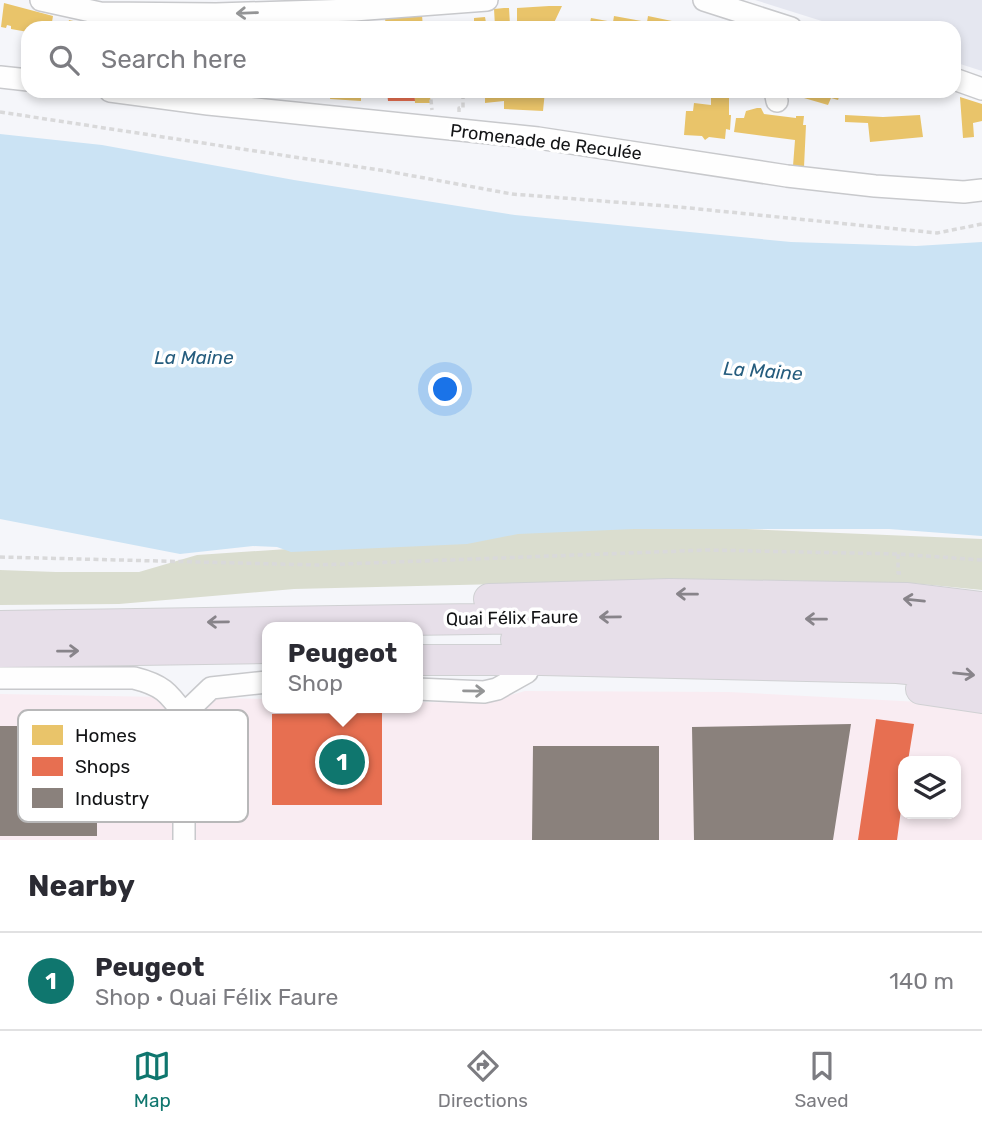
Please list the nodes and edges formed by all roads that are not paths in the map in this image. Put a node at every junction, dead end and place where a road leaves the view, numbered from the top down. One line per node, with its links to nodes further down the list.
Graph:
1 (41, 0): 5 (street)
2 (486, 0): 4 (street)
3 (704, 0): 6 (street)
4 (432, 2): 5 (street, one-way to 5)
5 (191, 14)
6 (757, 21)
7 (0, 77): 8 (street)
8 (21, 79)
9 (961, 82): 10 (street)
10 (982, 89)
11 (197, 98): 12 (street, Promenade de Reculée)
12 (982, 190)
13 (982, 607): 14 (highway, one-way to 14)
14 (286, 621): 15 (highway, Quai Félix Faure, one-way to 15); 16 (highway, Quai Félix Faure, one-way to 14)
15 (0, 626)
16 (982, 628)
17 (423, 642): 19 (highway, Quai Félix Faure)
18 (262, 649): 20 (highway, one-way to 18)
19 (982, 650)
20 (0, 652)
21 (423, 660): 22 (highway)
22 (459, 660): 23 (highway); 24 (highway, one-way to 24)
23 (527, 673): 27 (street, one-way to 23); 28 (highway)
24 (982, 676)
25 (0, 678): 29 (street)
26 (262, 683): 30 (street)
27 (423, 689)
28 (982, 698)
29 (181, 710)
30 (188, 710)
31 (184, 822): 32 (street)
32 (184, 840)

